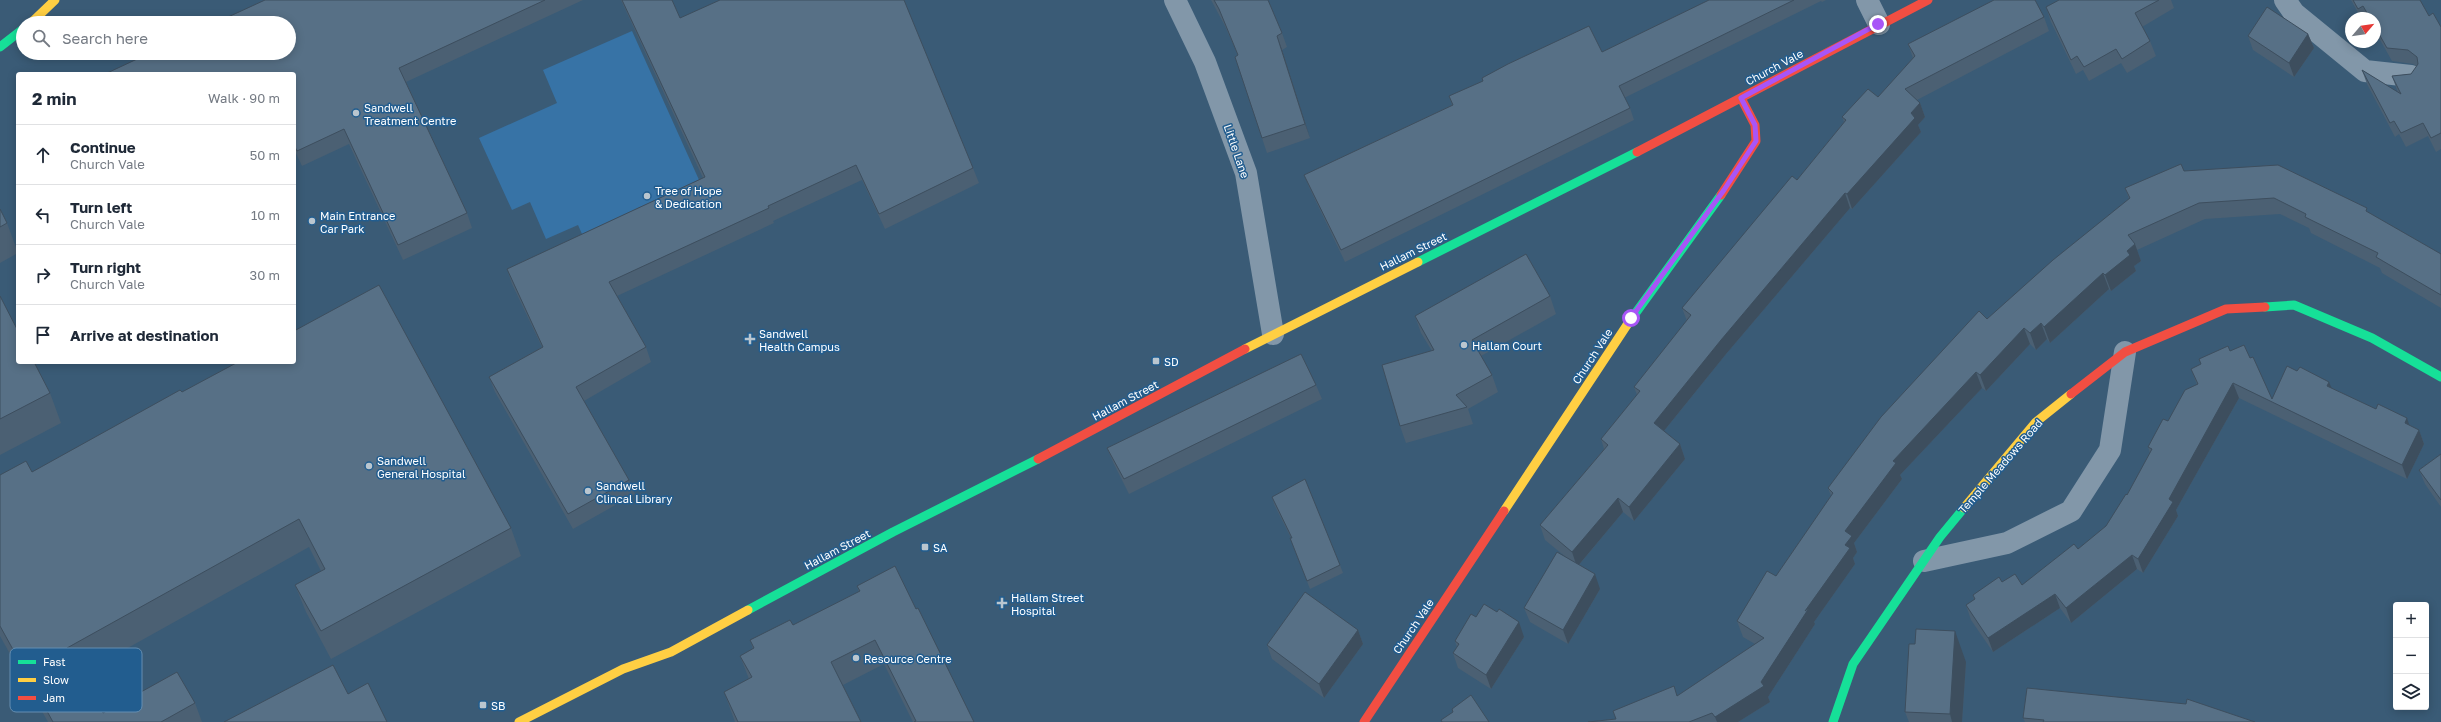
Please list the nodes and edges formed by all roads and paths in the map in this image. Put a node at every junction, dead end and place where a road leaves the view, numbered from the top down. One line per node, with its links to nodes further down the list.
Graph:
1 (55, 0): 6 (street)
2 (1175, 0): 12 (street, Little Lane)
3 (1867, 0): 7 (street)
4 (1928, 0): 7 (street, Church Vale)
5 (2285, 0): 10 (street)
6 (38, 16)
7 (1878, 24): 11 (street, Church Vale)
8 (16, 34): 9 (street)
9 (0, 47)
10 (2411, 76)
11 (1741, 98): 12 (street, Hallam Street); 17 (street, Church Vale)
12 (1273, 334): 16 (street, Hallam Street)
13 (2125, 352): 14 (street, Temple Meadows Road); 15 (street, Temple Meadows Road); 15 (street)
14 (2441, 377)
15 (1924, 560): 18 (street, Temple Meadows Road)
16 (519, 722)
17 (1364, 722)
18 (1833, 722)

